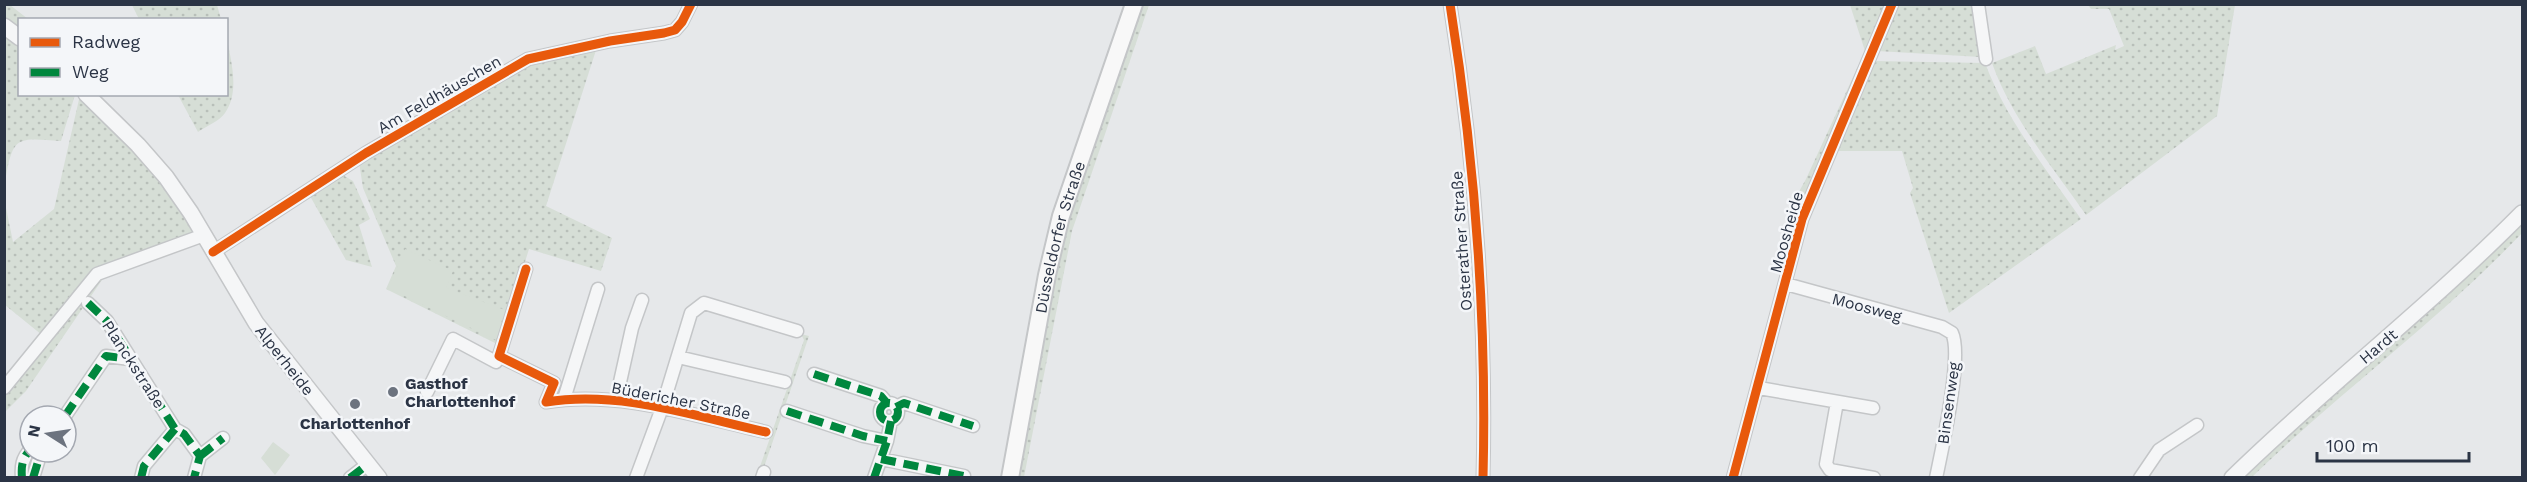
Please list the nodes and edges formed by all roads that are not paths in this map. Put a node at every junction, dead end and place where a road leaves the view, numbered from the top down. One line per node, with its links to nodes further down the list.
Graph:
1 (691, 4): 12 (street, Am Feldhäuschen)
2 (1134, 4): 54 (main road, Düsseldorfer Straße)
3 (1450, 4): 55 (street, Osterather Straße)
4 (1892, 4): 14 (street, Moosheide)
5 (1978, 4): 8 (street)
6 (4, 26): 7 (street)
7 (18, 36)
8 (1986, 59)
9 (88, 96): 11 (street, Alperheide)
10 (2523, 213): 60 (street, Hardt)
11 (204, 235): 12 (street, Alperheide); 27 (street)
12 (213, 252): 46 (street, Alperheide)
13 (526, 269): 22 (street)
14 (1786, 284): 18 (street, Moosweg); 28 (street, Moosheide)
15 (598, 289): 30 (street)
16 (642, 300): 31 (street, Büdericher Straße)
17 (88, 303): 20 (street, Planckstraße)
18 (1949, 330): 58 (street, Binsenweg)
19 (797, 331): 23 (street, Büdericher Straße)
20 (118, 336): 21 (street); 24 (street, Planckstraße)
21 (106, 356): 24 (street); 33 (street)
22 (499, 356): 29 (street, Büdericher Straße); 30 (street, Büdericher Straße)
23 (678, 357): 26 (street); 35 (street, Büdericher Straße)
24 (130, 359): 40 (street, Planckstraße)
25 (813, 374): 34 (street)
26 (785, 382)
27 (4, 388)
28 (1759, 388): 32 (street); 56 (street, Moosheide)
29 (427, 392)
30 (564, 399): 31 (street, Büdericher Straße)
31 (616, 400): 35 (street, Büdericher Straße)
32 (1837, 402): 36 (street); 57 (street)
33 (73, 404)
34 (892, 405): 39 (street); 43 (street)
35 (662, 408): 41 (street, Büdericher Straße); 52 (street, Büdericher Straße)
36 (1873, 408)
37 (787, 411): 43 (street)
38 (2197, 425): 59 (street)
39 (973, 426)
40 (175, 429): 44 (street, Planckstraße); 48 (street)
41 (766, 432)
42 (223, 438): 44 (street)
43 (887, 441): 45 (street)
44 (200, 456): 49 (street)
45 (881, 459): 47 (street); 53 (street)
46 (368, 464): 50 (street); 51 (street, Alperheide)
47 (964, 476)
48 (141, 477)
49 (194, 477)
50 (350, 477)
51 (379, 477)
52 (636, 477)
53 (874, 477)
54 (1010, 477)
55 (1483, 477)
56 (1734, 477)
57 (1874, 477)
58 (1936, 477)
59 (2140, 477)
60 (2232, 477)

